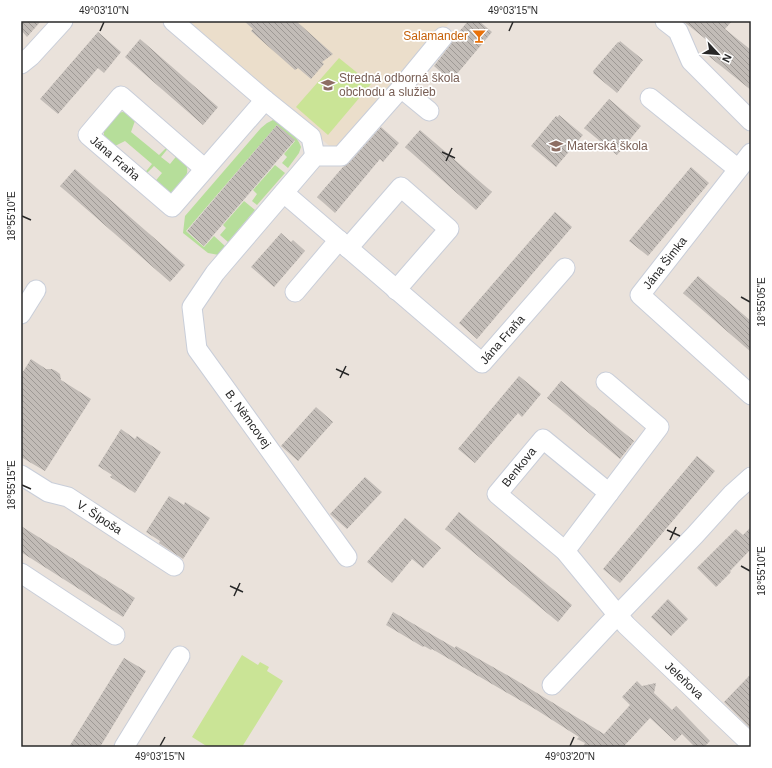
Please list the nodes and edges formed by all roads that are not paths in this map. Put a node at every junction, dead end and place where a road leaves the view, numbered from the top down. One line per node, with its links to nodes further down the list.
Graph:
1 (63, 21): 5 (street)
2 (173, 21): 8 (street)
3 (665, 21): 10 (street)
4 (443, 37): 6 (street)
5 (21, 64)
6 (401, 88): 9 (street); 12 (street)
7 (650, 98): 14 (street)
8 (265, 100): 12 (street); 13 (street, Jána Fraňa)
9 (429, 111)
10 (751, 121)
11 (751, 153): 14 (street, Jána Šimka)
12 (315, 156): 15 (street)
13 (205, 169): 13 (street, Jána Fraňa)
14 (738, 169): 23 (street, Jána Šimka)
15 (284, 193): 16 (street, Jána Fraňa); 28 (street, B. Němcovej)
16 (344, 244): 19 (street, Jána Fraňa); 19 (street); 20 (street)
17 (565, 268): 19 (street, Jána Fraňa)
18 (36, 290): 21 (street)
19 (396, 290)
20 (295, 292)
21 (21, 314)
22 (606, 382): 26 (street)
23 (751, 395)
24 (21, 475): 29 (street, V. Šípoša)
25 (751, 477): 31 (street)
26 (609, 493): 27 (street); 27 (street, Benkova)
27 (565, 551): 31 (street, Benkova)
28 (347, 557)
29 (174, 566)
30 (21, 573): 32 (street)
31 (618, 616): 34 (street); 35 (street, Jeleňova)
32 (115, 635)
33 (180, 656): 36 (street)
34 (552, 685)
35 (751, 744)
36 (124, 747)

